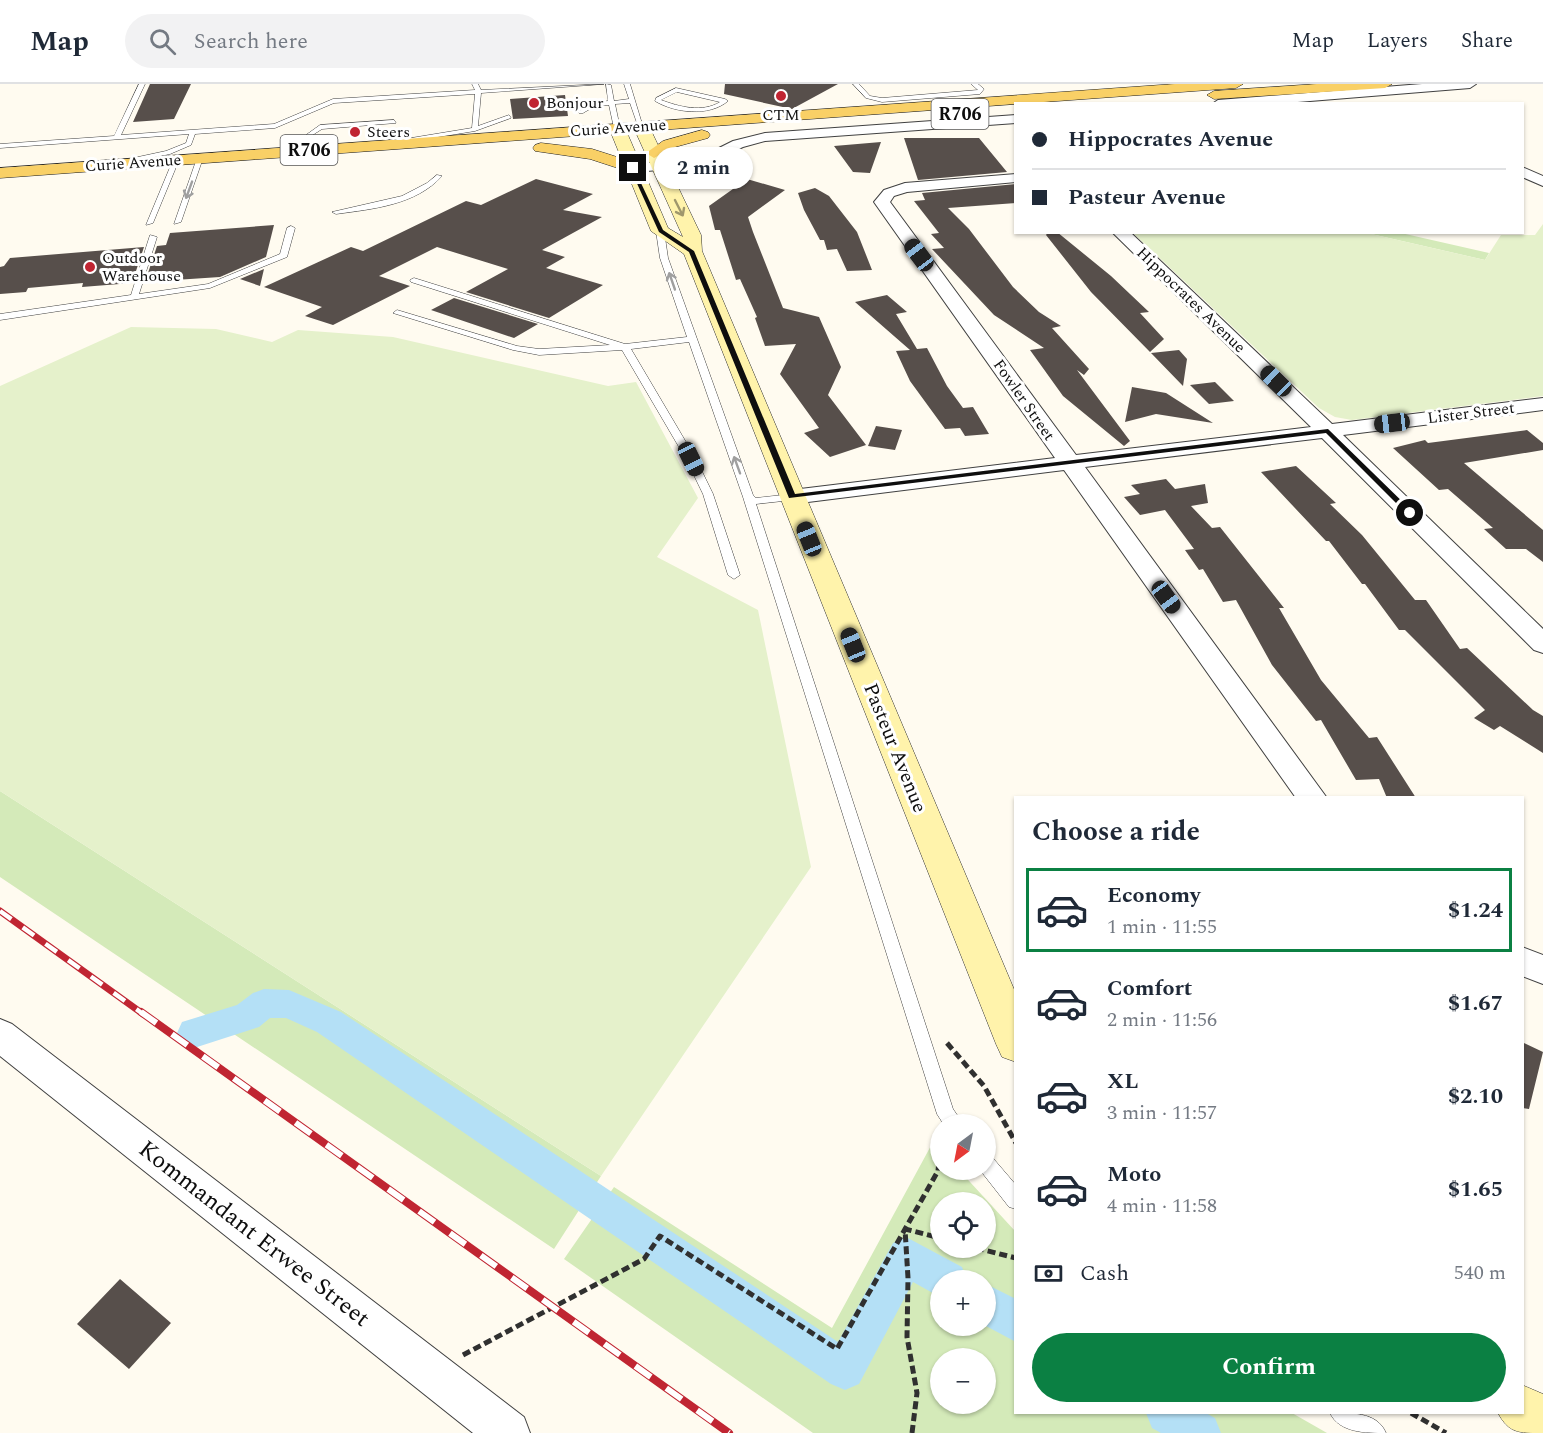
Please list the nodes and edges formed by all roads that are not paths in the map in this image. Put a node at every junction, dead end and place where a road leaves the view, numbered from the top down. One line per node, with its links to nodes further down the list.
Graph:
1 (142, 84): 36 (lane)
2 (475, 84): 13 (lane)
3 (575, 84): 4 (lane); 13 (lane)
4 (581, 84): 5 (lane); 15 (lane)
5 (603, 84): 6 (lane); 15 (lane)
6 (628, 84): 21 (lane)
7 (856, 84): 8 (lane)
8 (974, 84)
9 (1236, 84): 17 (main road, Curie Avenue / R706)
10 (1470, 84): 12 (street)
11 (675, 87): 14 (lane); 22 (lane)
12 (1382, 88): 18 (main road); 19 (street); 20 (street)
13 (478, 92): 25 (lane); 30 (lane)
14 (703, 95): 22 (lane); 22 (lane)
15 (612, 102): 21 (lane); 24 (lane); 33 (main road); 34 (lane)
16 (1014, 102): 29 (main road, Curie Avenue / R706)
17 (1017, 102)
18 (1139, 102)
19 (1238, 102)
20 (1399, 102)
21 (634, 104): 29 (main road); 31 (lane)
22 (679, 106)
23 (1014, 110): 29 (main road, Curie Avenue / R706)
24 (581, 112)
25 (477, 113): 33 (lane); 33 (lane)
26 (1014, 119): 27 (street)
27 (1000, 120): 32 (street); 41 (street)
28 (394, 122): 35 (lane)
29 (713, 127): 31 (main road, Curie Avenue / R706); 39 (main road)
30 (193, 131): 36 (lane); 43 (lane)
31 (643, 132): 34 (main road, Curie Avenue / R706); 39 (street, Pasteur Avenue)
32 (1014, 132)
33 (481, 133): 34 (main road, Curie Avenue / R706); 40 (main road, Curie Avenue / R706)
34 (620, 134): 38 (main road, Curie Avenue / R706); 44 (street)
35 (309, 135)
36 (117, 137): 37 (lane)
37 (0, 146)
38 (511, 148): 40 (main road, Curie Avenue / R706); 44 (main road)
39 (657, 160): 41 (street); 44 (street); 51 (street, Pasteur Avenue)
40 (198, 163): 42 (main road, Curie Avenue / R706); 53 (lane, one-way to 53)
41 (700, 163): 51 (street)
42 (174, 165): 43 (main road, Curie Avenue / R706); 50 (main road, Curie Avenue / R706); 54 (lane)
43 (101, 166): 46 (main road, Curie Avenue / R706)
44 (633, 168): 56 (street)
45 (1524, 172): 49 (street)
46 (0, 173)
47 (439, 176): 52 (lane)
48 (1014, 178): 68 (street, Fowler Street)
49 (1543, 182)
50 (0, 183)
51 (668, 186): 59 (street, Pasteur Avenue, one-way to 59)
52 (336, 212)
53 (177, 222)
54 (149, 223)
55 (291, 228): 61 (lane)
56 (660, 231): 59 (street); 64 (lane, one-way to 56)
57 (1122, 234): 67 (street, Hippocrates Avenue)
58 (153, 237): 61 (lane)
59 (692, 251): 70 (street, Pasteur Avenue)
60 (414, 280): 65 (lane)
61 (134, 298): 63 (lane)
62 (397, 313): 65 (lane)
63 (0, 317)
64 (692, 339): 65 (lane); 69 (lane, one-way to 64)
65 (625, 347): 71 (lane)
66 (1543, 404): 67 (street, Lister Street)
67 (1328, 431): 68 (street, Lister Street); 72 (street, Hippocrates Avenue)
68 (1069, 463): 70 (street, Lister Street); 73 (street, Fowler Street)
69 (748, 497): 70 (lane); 78 (lane)
70 (792, 497): 77 (street, Pasteur Avenue)
71 (734, 575)
72 (1543, 645)
73 (1311, 796)
74 (1524, 962): 75 (street)
75 (1543, 970)
76 (0, 1035): 84 (street, Kommandant Erwee Street)
77 (1014, 1039)
78 (946, 1114)
79 (996, 1175): 80 (lane)
80 (1014, 1198)
81 (1524, 1411): 83 (street)
82 (1342, 1414): 85 (lane)
83 (1543, 1421)
84 (508, 1433)
85 (1375, 1433)

